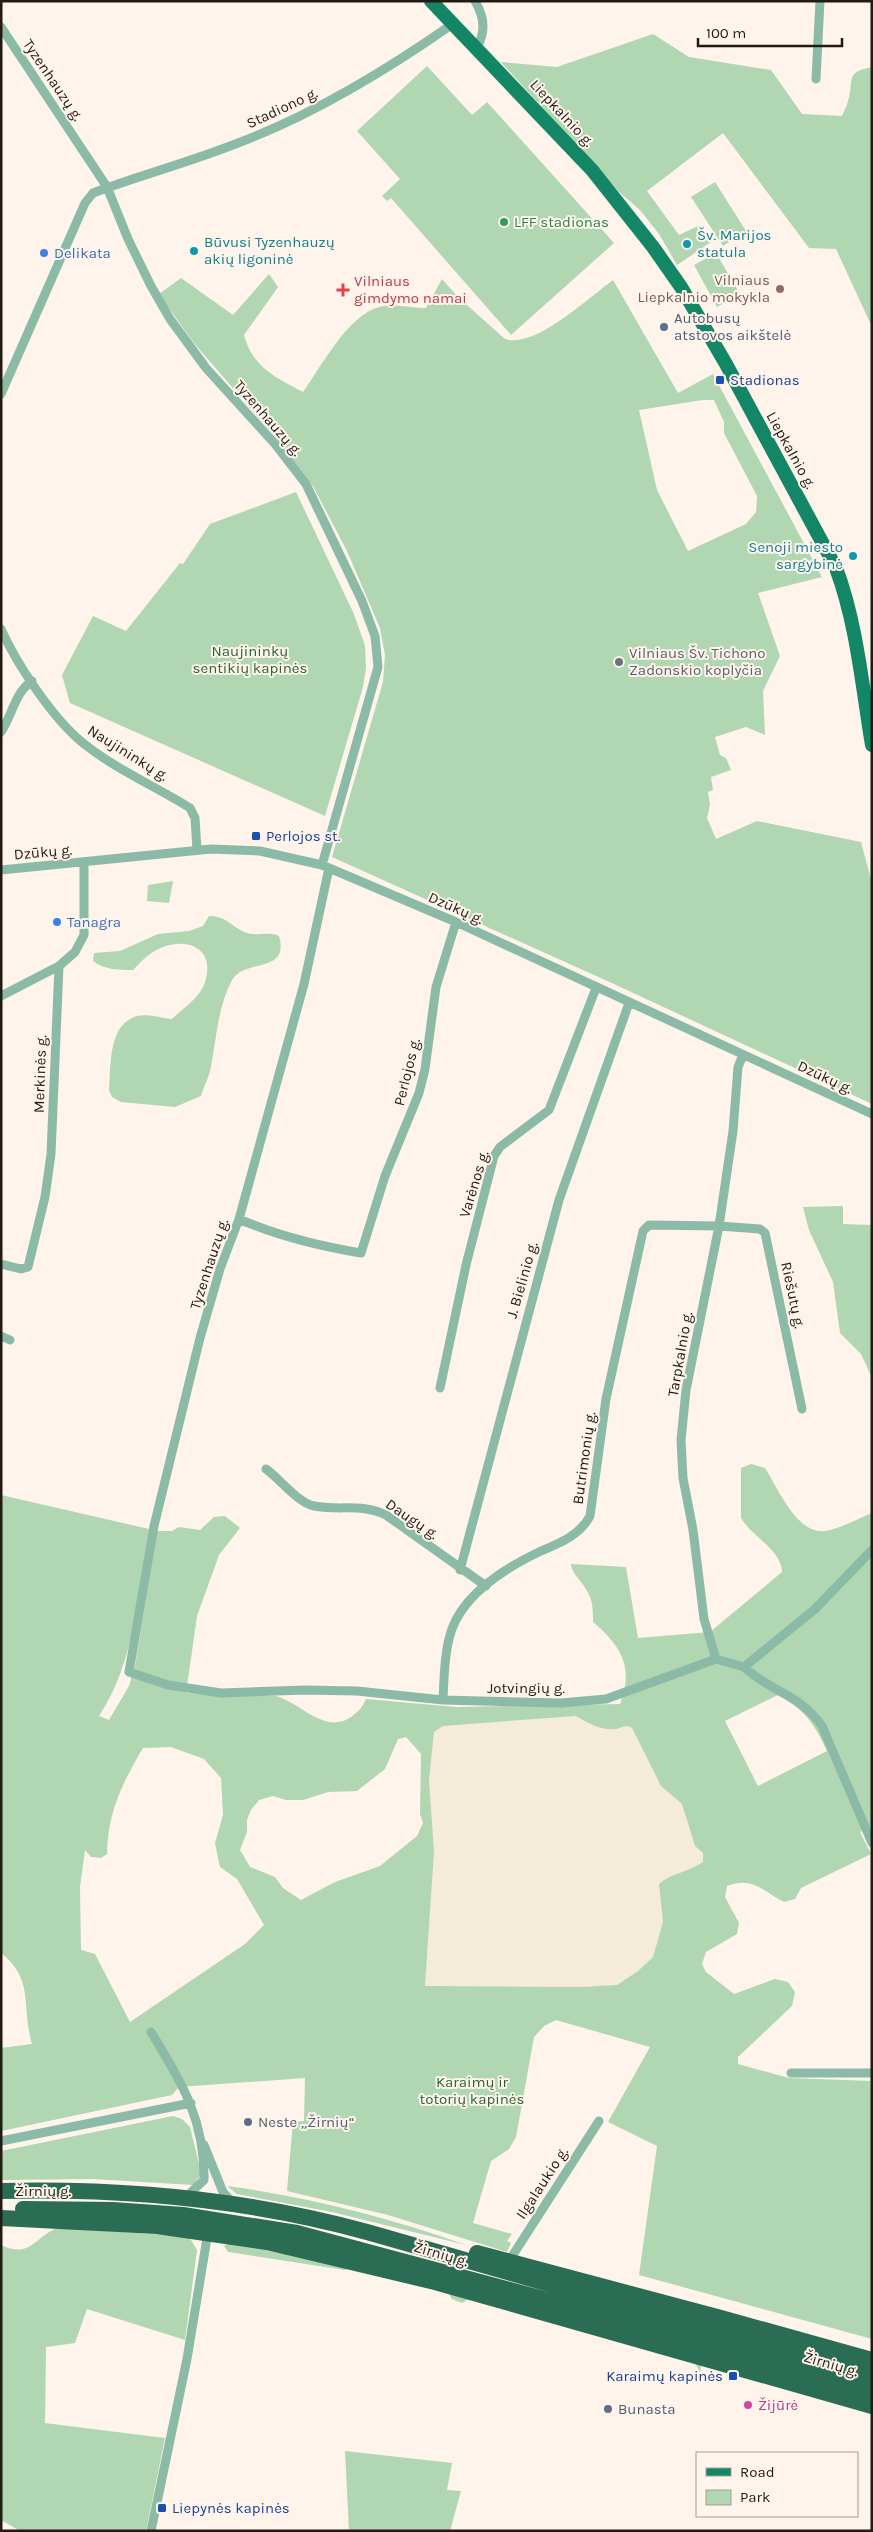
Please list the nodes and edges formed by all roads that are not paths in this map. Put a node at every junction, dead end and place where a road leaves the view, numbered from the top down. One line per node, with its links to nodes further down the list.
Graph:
1 (431, 1): 4 (main road, Liepkalnio g.)
2 (475, 1): 6 (street)
3 (820, 1): 7 (street)
4 (454, 23): 6 (main road, Liepkalnio g.); 8 (street, Stadiono g.)
5 (1, 27): 8 (street, Tyzenhauzų g.)
6 (477, 47): 12 (main road, Liepkalnio g.)
7 (816, 79)
8 (107, 187): 9 (street); 17 (street, Tyzenhauzų g.)
9 (1, 394)
10 (1, 629): 11 (street, Naujininkų g.)
11 (32, 681): 13 (street); 15 (street, Naujininkų g.)
12 (869, 718): 14 (main road, Liepkalnio g.)
13 (1, 732)
14 (872, 745)
15 (197, 850): 16 (street, Dzūkų g.); 17 (street, Dzūkų g.)
16 (84, 862): 18 (street, Dzūkų g.); 20 (street)
17 (326, 866): 19 (street, Dzūkų g.); 26 (street, Tyzenhauzų g.)
18 (1, 870)
19 (456, 922): 21 (street, Dzūkų g.); 26 (street, Perlojos g.)
20 (59, 966): 22 (street); 28 (street, Merkinės g.)
21 (596, 988): 23 (street, Dzūkų g.); 29 (street, Varėnos g.)
22 (1, 996)
23 (629, 1003): 24 (street, Dzūkų g.); 33 (street, J. Bielinio g.)
24 (743, 1055): 25 (street, Dzūkų g.); 27 (street, Tarpkalnio g.)
25 (872, 1114)
26 (239, 1220): 37 (street, Tyzenhauzų g.)
27 (718, 1226): 30 (street, Riešutų g.); 34 (street, Butrimonių g.); 35 (street, Tarpkalnio g.)
28 (1, 1264)
29 (440, 1388)
30 (802, 1409)
31 (266, 1469): 33 (street, Daugų g.)
32 (872, 1550): 36 (street)
33 (460, 1570): 34 (street, Daugų g.)
34 (486, 1586): 38 (street, Butrimonių g.)
35 (716, 1659): 36 (street); 38 (street, Jotvingių g.)
36 (744, 1667): 39 (street)
37 (129, 1672): 38 (street, Jotvingių g.)
38 (443, 1700)
39 (872, 1843)
40 (151, 2032): 43 (street)
41 (791, 2073): 42 (street)
42 (872, 2073)
43 (191, 2102): 45 (street); 46 (street)
44 (599, 2121): 54 (street, Ilgalaukio g.)
45 (201, 2140): 48 (street); 49 (street)
46 (1, 2141)
47 (1, 2191): 48 (highway, Žirnių g.)
48 (186, 2197): 49 (highway, Žirnių g.)
49 (234, 2204): 53 (highway, Žirnių g.)
50 (1, 2209): 57 (highway, Žirnių g.)
51 (1, 2218): 52 (highway)
52 (208, 2232): 58 (highway); 59 (street)
53 (367, 2232): 54 (highway); 56 (highway, Žirnių g.)
54 (509, 2261): 55 (highway)
55 (872, 2360)
56 (872, 2376)
57 (872, 2392)
58 (872, 2406)
59 (151, 2531)

